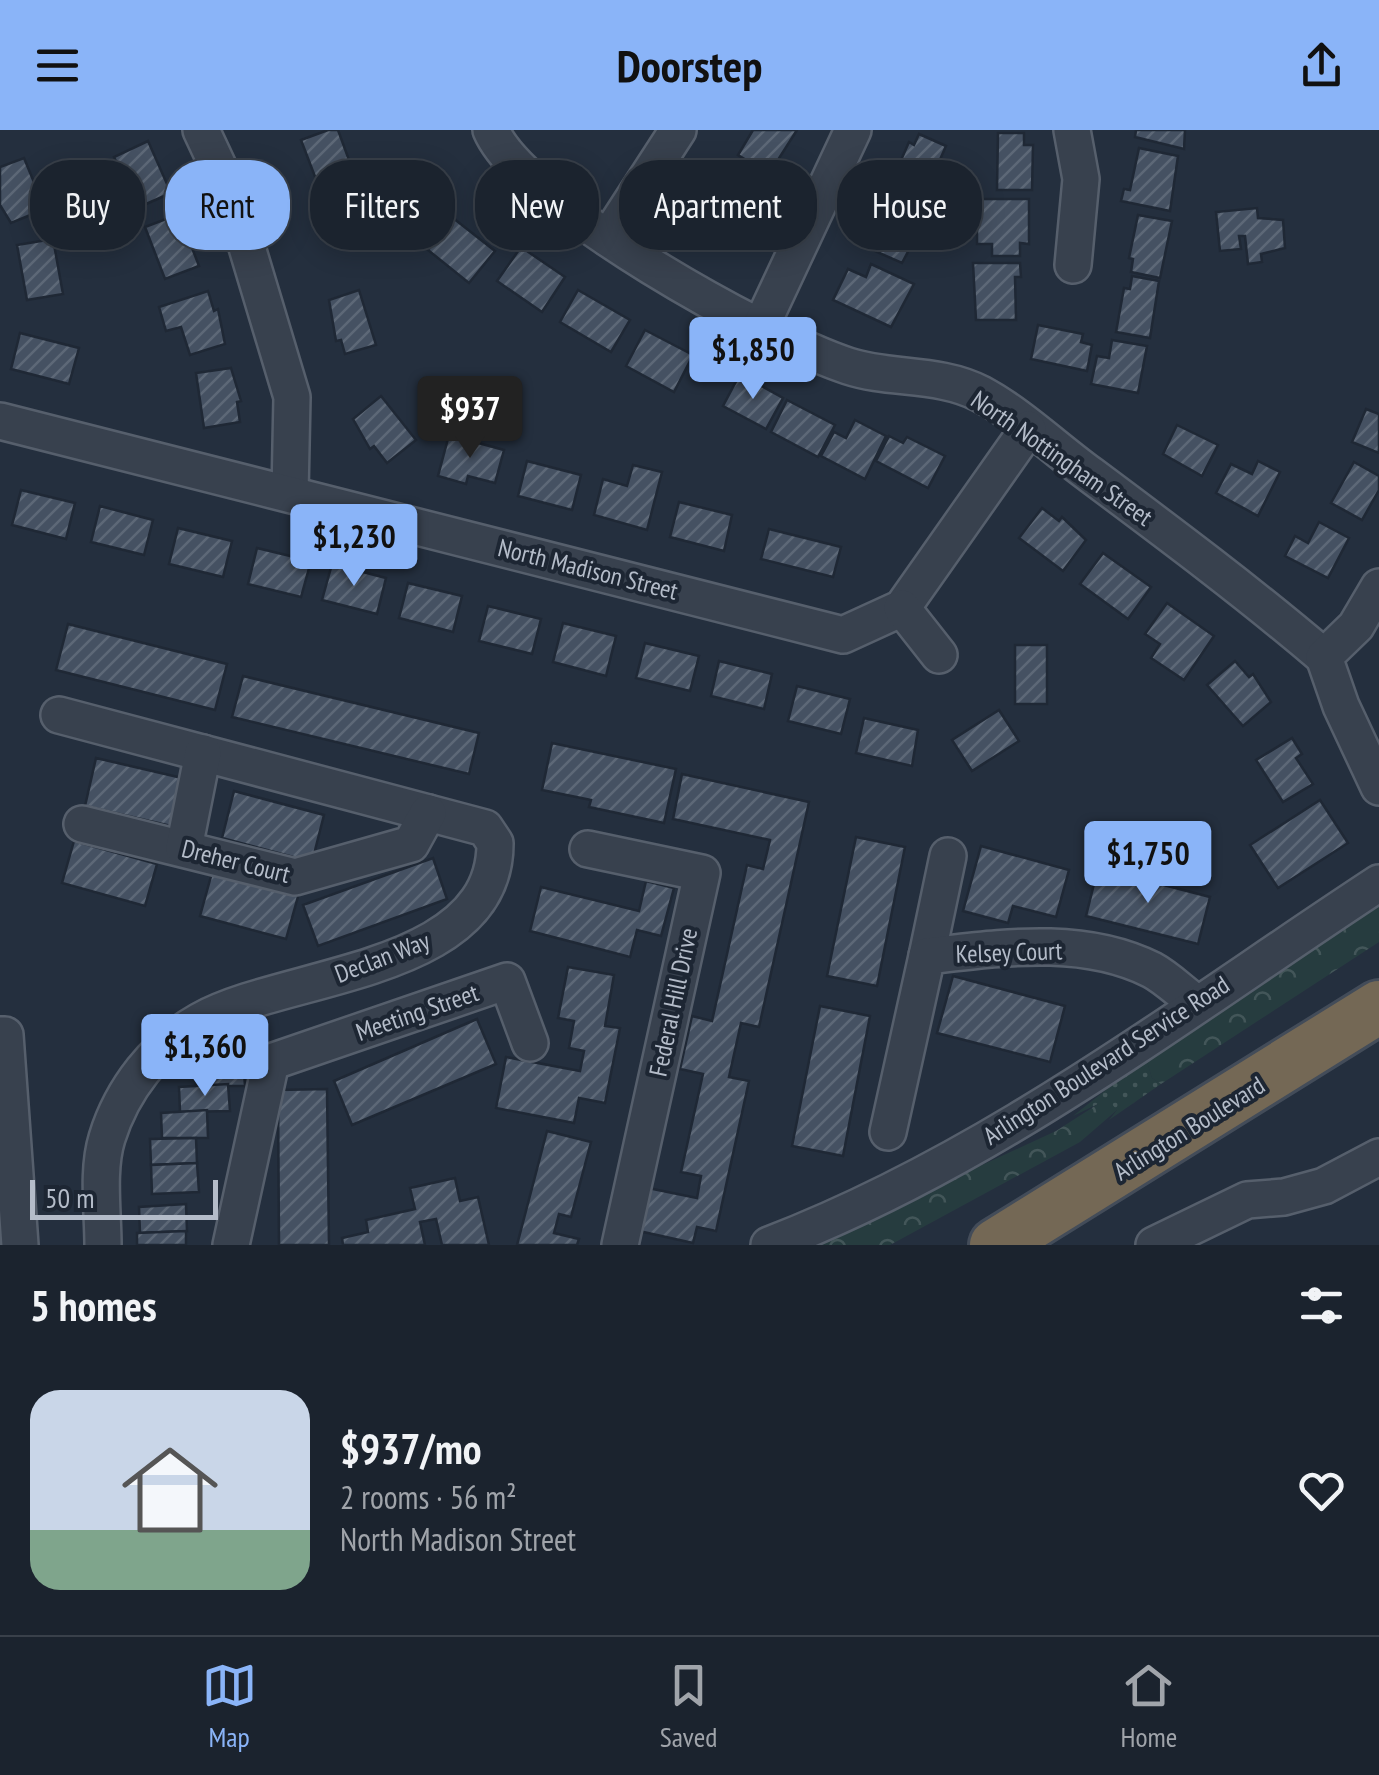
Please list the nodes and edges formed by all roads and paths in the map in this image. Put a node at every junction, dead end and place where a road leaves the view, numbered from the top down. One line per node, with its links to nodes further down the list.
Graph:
1 (201, 130): 11 (street)
2 (491, 130): 6 (street, North Nottingham Street)
3 (678, 130): 6 (street)
4 (853, 130): 8 (street)
5 (1072, 130): 7 (street)
6 (608, 238): 8 (street, North Nottingham Street)
7 (1073, 264)
8 (761, 326): 10 (street, North Nottingham Street)
9 (0, 420): 11 (street, North Madison Street)
10 (1028, 429): 13 (street); 15 (street, North Nottingham Street)
11 (290, 493): 13 (street, North Madison Street)
12 (1379, 588): 15 (street)
13 (902, 608): 14 (street)
14 (939, 655)
15 (1324, 658): 18 (street)
16 (59, 715): 17 (street, Declan Way)
17 (203, 753): 19 (street, Declan Way); 21 (street)
18 (1379, 787)
19 (428, 813): 21 (street, Dreher Court); 33 (street, Declan Way)
20 (82, 824): 21 (street, Dreher Court)
21 (184, 848)
22 (588, 850): 35 (street, Federal Hill Drive)
23 (948, 856): 25 (street, Kelsey Court)
24 (1379, 883): 26 (street, Arlington Boulevard Service Road)
25 (927, 956): 26 (street, Kelsey Court); 30 (street, Kelsey Court)
26 (1196, 1003): 36 (street, Arlington Boulevard Service Road)
27 (1379, 1007): 37 (highway, Arlington Boulevard)
28 (0, 1036): 32 (street)
29 (530, 1043): 34 (street, Meeting Street)
30 (888, 1132)
31 (1379, 1157): 38 (street)
32 (20, 1245)
33 (104, 1245)
34 (231, 1245)
35 (620, 1245)
36 (769, 1245)
37 (996, 1245)
38 (1154, 1245)

